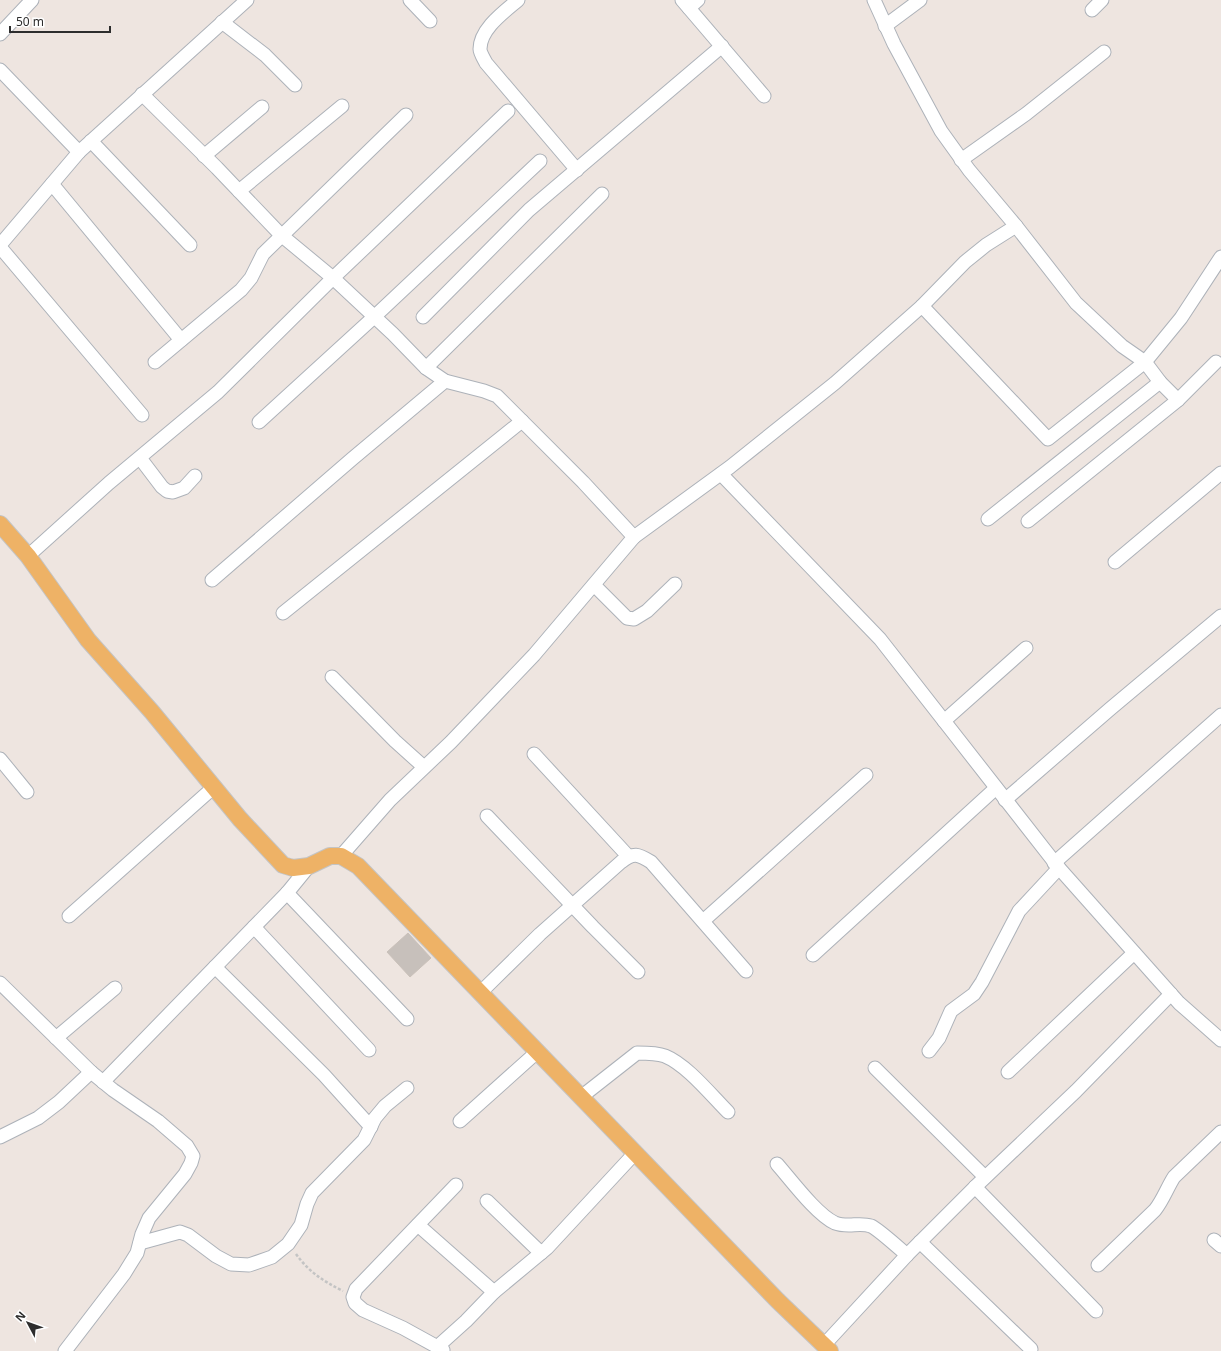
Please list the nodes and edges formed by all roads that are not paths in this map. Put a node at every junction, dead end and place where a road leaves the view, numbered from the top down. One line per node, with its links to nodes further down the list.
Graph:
1 (32, 0): 13 (street)
2 (247, 0): 11 (street)
3 (410, 0): 10 (street)
4 (518, 0): 29 (street)
5 (874, 0): 12 (street)
6 (920, 0): 12 (street)
7 (1102, 0): 9 (street)
8 (690, 3): 14 (street)
9 (1092, 10)
10 (430, 21)
11 (222, 22): 17 (street); 18 (street)
12 (885, 26): 28 (street)
13 (0, 34)
14 (722, 46): 19 (street); 29 (street)
15 (1104, 52): 28 (street)
16 (0, 70): 25 (street)
17 (295, 84)
18 (142, 94): 24 (street); 26 (street)
19 (764, 96)
20 (342, 106): 31 (street)
21 (262, 107): 26 (street)
22 (508, 111): 38 (street)
23 (406, 115): 34 (street)
24 (91, 141): 25 (street); 35 (street)
25 (79, 152): 30 (street)
26 (204, 156): 31 (street)
27 (540, 160): 40 (street)
28 (961, 160): 33 (street)
29 (577, 170): 41 (street)
30 (52, 184): 36 (street); 42 (street)
31 (239, 192): 34 (street)
32 (602, 194): 46 (street)
33 (1016, 226): 39 (street); 44 (street)
34 (281, 235): 38 (street); 42 (street)
35 (190, 245)
36 (0, 246): 50 (street)
37 (1221, 257): 44 (street)
38 (333, 278): 40 (street); 53 (street)
39 (922, 306): 44 (street); 55 (street)
40 (374, 317): 46 (street); 52 (street)
41 (423, 317)
42 (181, 340): 43 (street)
43 (155, 362)
44 (1145, 362): 48 (street)
45 (1216, 362): 49 (street)
46 (426, 368): 47 (street)
47 (445, 381): 51 (street); 63 (street)
48 (1160, 382): 49 (street); 57 (street)
49 (1178, 400): 58 (street)
50 (142, 415)
51 (522, 421): 60 (street); 66 (street)
52 (258, 422)
53 (140, 458): 56 (street); 61 (street)
54 (1221, 473): 62 (street)
55 (721, 474): 60 (street); 71 (street)
56 (195, 476)
57 (988, 519)
58 (1028, 521)
59 (0, 524): 61 (main road)
60 (634, 537): 65 (street)
61 (28, 556): 76 (main road)
62 (1115, 562)
63 (212, 580)
64 (675, 584): 65 (street)
65 (594, 585): 74 (street)
66 (283, 613)
67 (1221, 616): 79 (street)
68 (1026, 648): 71 (street)
69 (332, 677): 74 (street)
70 (1221, 715): 84 (street)
71 (944, 721): 77 (street)
72 (534, 754): 82 (street)
73 (0, 759): 78 (street)
74 (424, 766): 81 (street)
75 (866, 775): 88 (street)
76 (214, 787): 83 (main road); 87 (street)
77 (996, 788): 79 (street); 91 (street)
78 (27, 792)
79 (1005, 800): 84 (street)
80 (487, 816): 86 (street)
81 (341, 856): 83 (main road); 97 (main road)
82 (628, 856): 86 (street); 88 (street)
83 (309, 866): 85 (street)
84 (1056, 866): 90 (street); 103 (street)
85 (287, 893): 89 (street); 99 (street)
86 (572, 905): 94 (street); 97 (street)
87 (70, 916)
88 (703, 921): 93 (street)
89 (254, 927): 92 (street); 102 (street)
90 (1134, 953): 98 (street); 107 (street)
91 (813, 955)
92 (215, 967): 108 (street); 113 (street)
93 (746, 971)
94 (638, 972)
95 (0, 983): 100 (street)
96 (114, 988): 100 (street)
97 (480, 993): 104 (main road)
98 (1171, 994): 101 (street); 118 (street)
99 (407, 1019)
100 (56, 1038): 106 (street)
101 (1221, 1040)
102 (368, 1050)
103 (929, 1051)
104 (537, 1052): 110 (main road); 112 (street)
105 (875, 1068): 118 (street)
106 (91, 1072): 108 (street); 115 (street)
107 (1008, 1072)
108 (103, 1082): 124 (street)
109 (407, 1088): 113 (street)
110 (581, 1097): 111 (street); 116 (main road)
111 (728, 1112)
112 (460, 1121)
113 (372, 1127): 124 (street)
114 (1221, 1132): 127 (street)
115 (0, 1137)
116 (635, 1153): 125 (street); 130 (main road)
117 (777, 1164): 126 (street)
118 (985, 1177): 120 (street)
119 (456, 1185): 122 (street)
120 (975, 1187): 123 (street); 129 (street)
121 (487, 1201): 125 (street)
122 (418, 1225): 128 (street); 131 (street)
123 (920, 1242): 126 (street); 132 (street)
124 (140, 1243): 133 (street)
125 (541, 1253): 128 (street)
126 (907, 1255): 130 (street)
127 (1098, 1265)
128 (494, 1292): 131 (street)
129 (1096, 1311)
130 (827, 1348)
131 (441, 1349)
132 (1031, 1349)
133 (65, 1351)

